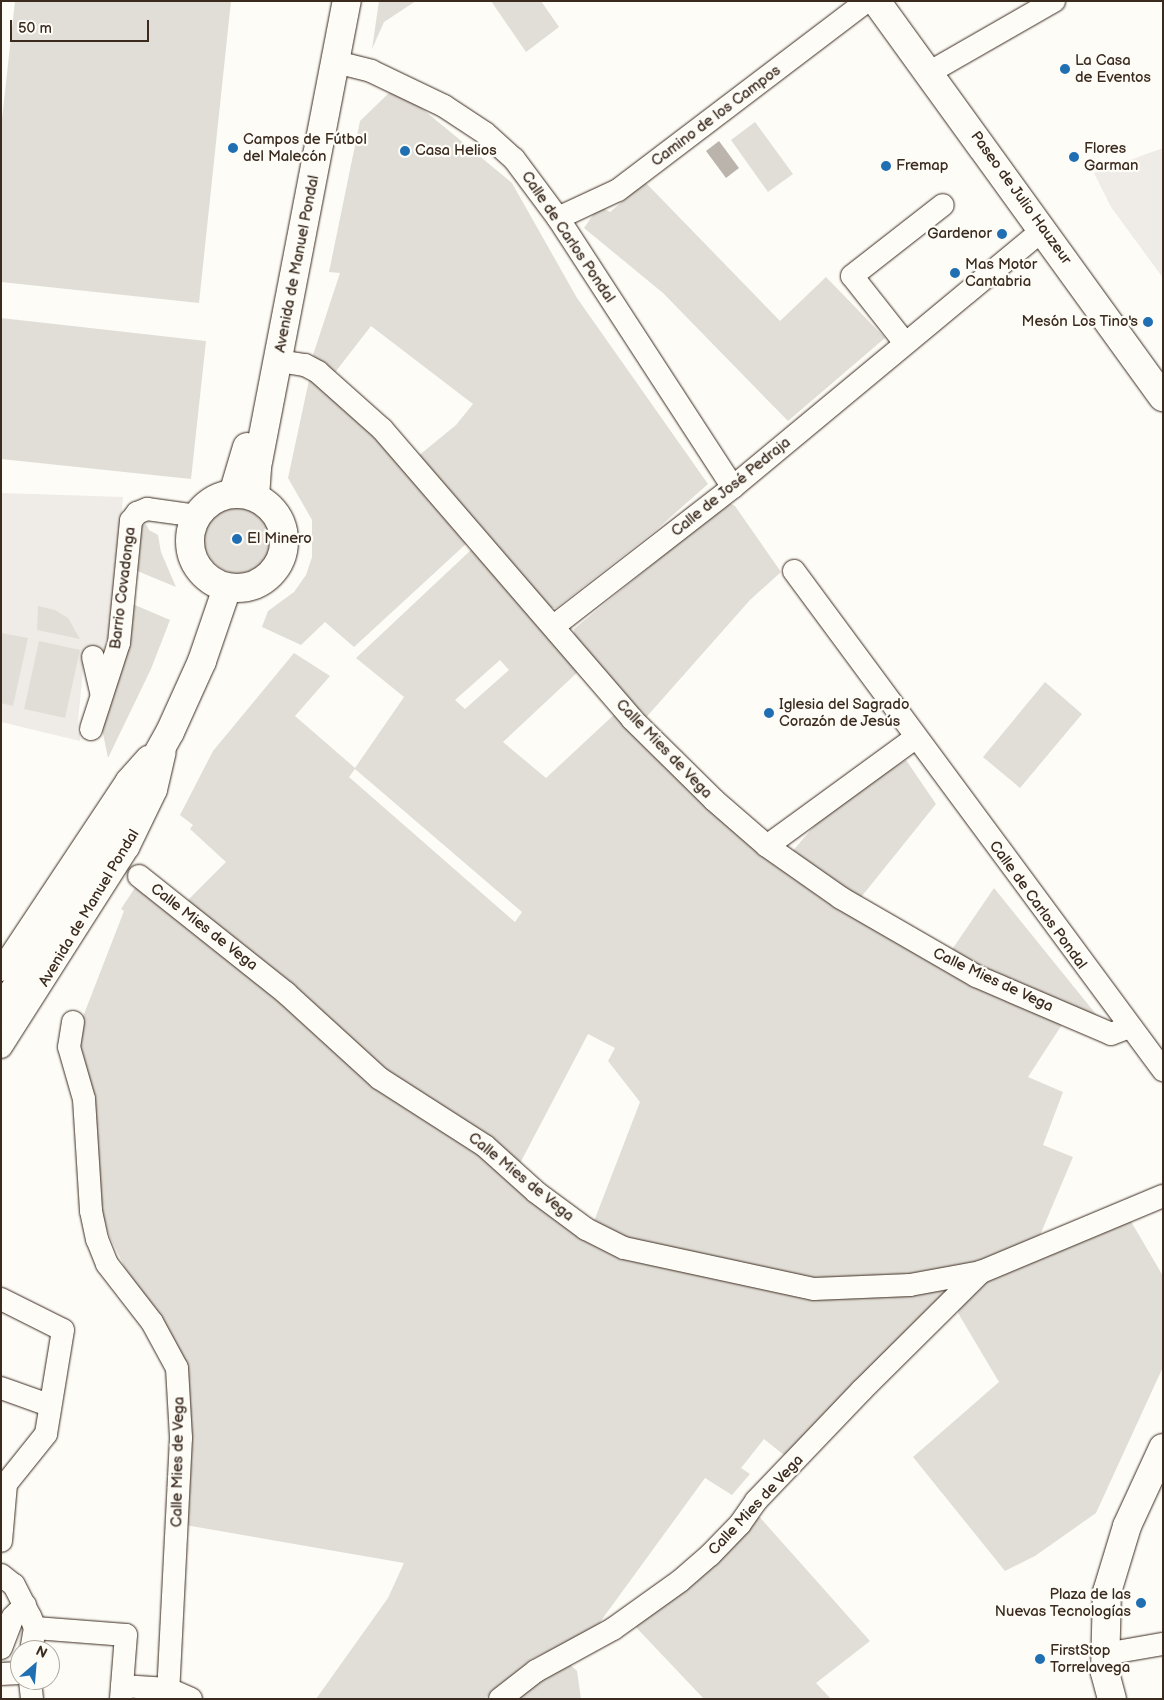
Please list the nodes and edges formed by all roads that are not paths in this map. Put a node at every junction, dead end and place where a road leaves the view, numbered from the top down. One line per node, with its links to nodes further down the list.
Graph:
1 (332, 1): 15 (main road, Avenida de Manuel Pondal)
2 (347, 1): 6 (main road, Avenida de Manuel Pondal)
3 (867, 1): 9 (street, Camino de los Campos)
4 (876, 1): 7 (main road, Paseo de Julio Hauzeur)
5 (1054, 1): 7 (street)
6 (336, 62): 9 (street, Calle de Carlos Pondal); 12 (main road, Avenida de Manuel Pondal)
7 (930, 72): 10 (main road, Paseo de Julio Hauzeur)
8 (943, 205): 11 (street)
9 (558, 218): 14 (street, Calle de Carlos Pondal)
10 (1044, 229): 11 (street, Calle de José Pedraja); 13 (main road, Paseo de Julio Hauzeur)
11 (905, 343): 14 (street, Calle de José Pedraja)
12 (278, 361): 15 (main road, Avenida de Manuel Pondal); 19 (street, Calle Mies de Vega)
13 (1163, 397)
14 (733, 487): 19 (street, Calle de José Pedraja)
15 (244, 495): 16 (main road); 18 (main road)
16 (197, 516): 18 (main road); 21 (street, Barrio Covadonga)
17 (794, 571): 24 (street, Calle de Carlos Pondal)
18 (227, 588): 23 (main road, Avenida de Manuel Pondal)
19 (554, 626): 25 (street, Calle Mies de Vega)
20 (94, 656): 21 (street, Barrio Covadonga)
21 (101, 693): 22 (street, Barrio Covadonga)
22 (91, 729)
23 (170, 732): 27 (street, Avenida de Manuel Pondal); 28 (main road, Avenida de Manuel Pondal); 31 (street, Avenida de Manuel Pondal)
24 (915, 738): 25 (street); 30 (street, Calle de Carlos Pondal)
25 (767, 846): 30 (street, Calle Mies de Vega)
26 (139, 876): 34 (street, Calle Mies de Vega)
27 (1, 970)
28 (1, 1011)
29 (73, 1022): 48 (street, Calle Mies de Vega)
30 (1129, 1027): 32 (street, Calle de Carlos Pondal)
31 (1, 1047)
32 (1163, 1070)
33 (1163, 1196): 34 (street, Calle Mies de Vega)
34 (981, 1272): 50 (street, Calle Mies de Vega)
35 (1, 1299): 37 (street)
36 (1, 1388): 37 (street)
37 (49, 1405): 39 (street)
38 (1163, 1448): 46 (main road)
39 (4, 1483): 40 (street)
40 (1, 1541)
41 (1, 1575): 42 (street)
42 (25, 1605): 43 (street); 45 (street)
43 (33, 1639): 47 (street)
44 (1163, 1644): 46 (street)
45 (1, 1648)
46 (1105, 1663): 51 (main road); 52 (main road)
47 (122, 1692): 48 (street)
48 (168, 1694): 49 (street)
49 (191, 1699)
50 (500, 1699)
51 (1093, 1699)
52 (1112, 1699)

